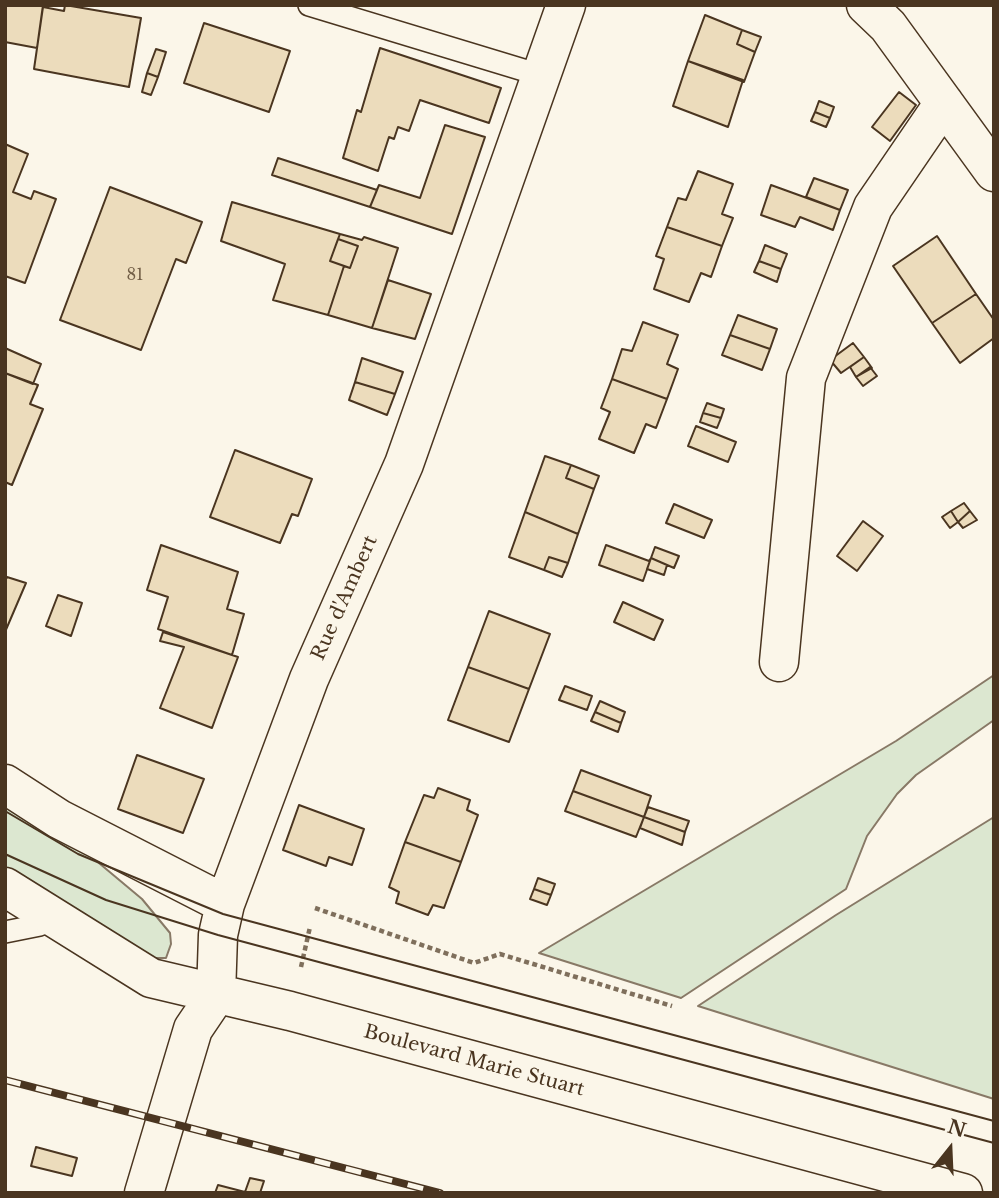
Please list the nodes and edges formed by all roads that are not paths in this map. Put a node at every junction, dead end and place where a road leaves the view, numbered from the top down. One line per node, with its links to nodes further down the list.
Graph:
1 (309, 5): 4 (lane)
2 (566, 5): 4 (street, Rue d'Ambert)
3 (866, 5): 5 (street)
4 (540, 75): 10 (street, Rue d'Ambert)
5 (944, 103): 6 (street); 7 (street)
6 (994, 172)
7 (779, 662)
8 (5, 784): 10 (street)
9 (5, 887): 11 (street, Boulevard Marie Stuart)
10 (225, 904): 13 (street, Rue d'Ambert)
11 (48, 915): 12 (lane); 13 (street, Boulevard Marie Stuart)
12 (5, 932)
13 (216, 995): 14 (street); 15 (street, Boulevard Marie Stuart)
14 (144, 1193)
15 (963, 1193)

